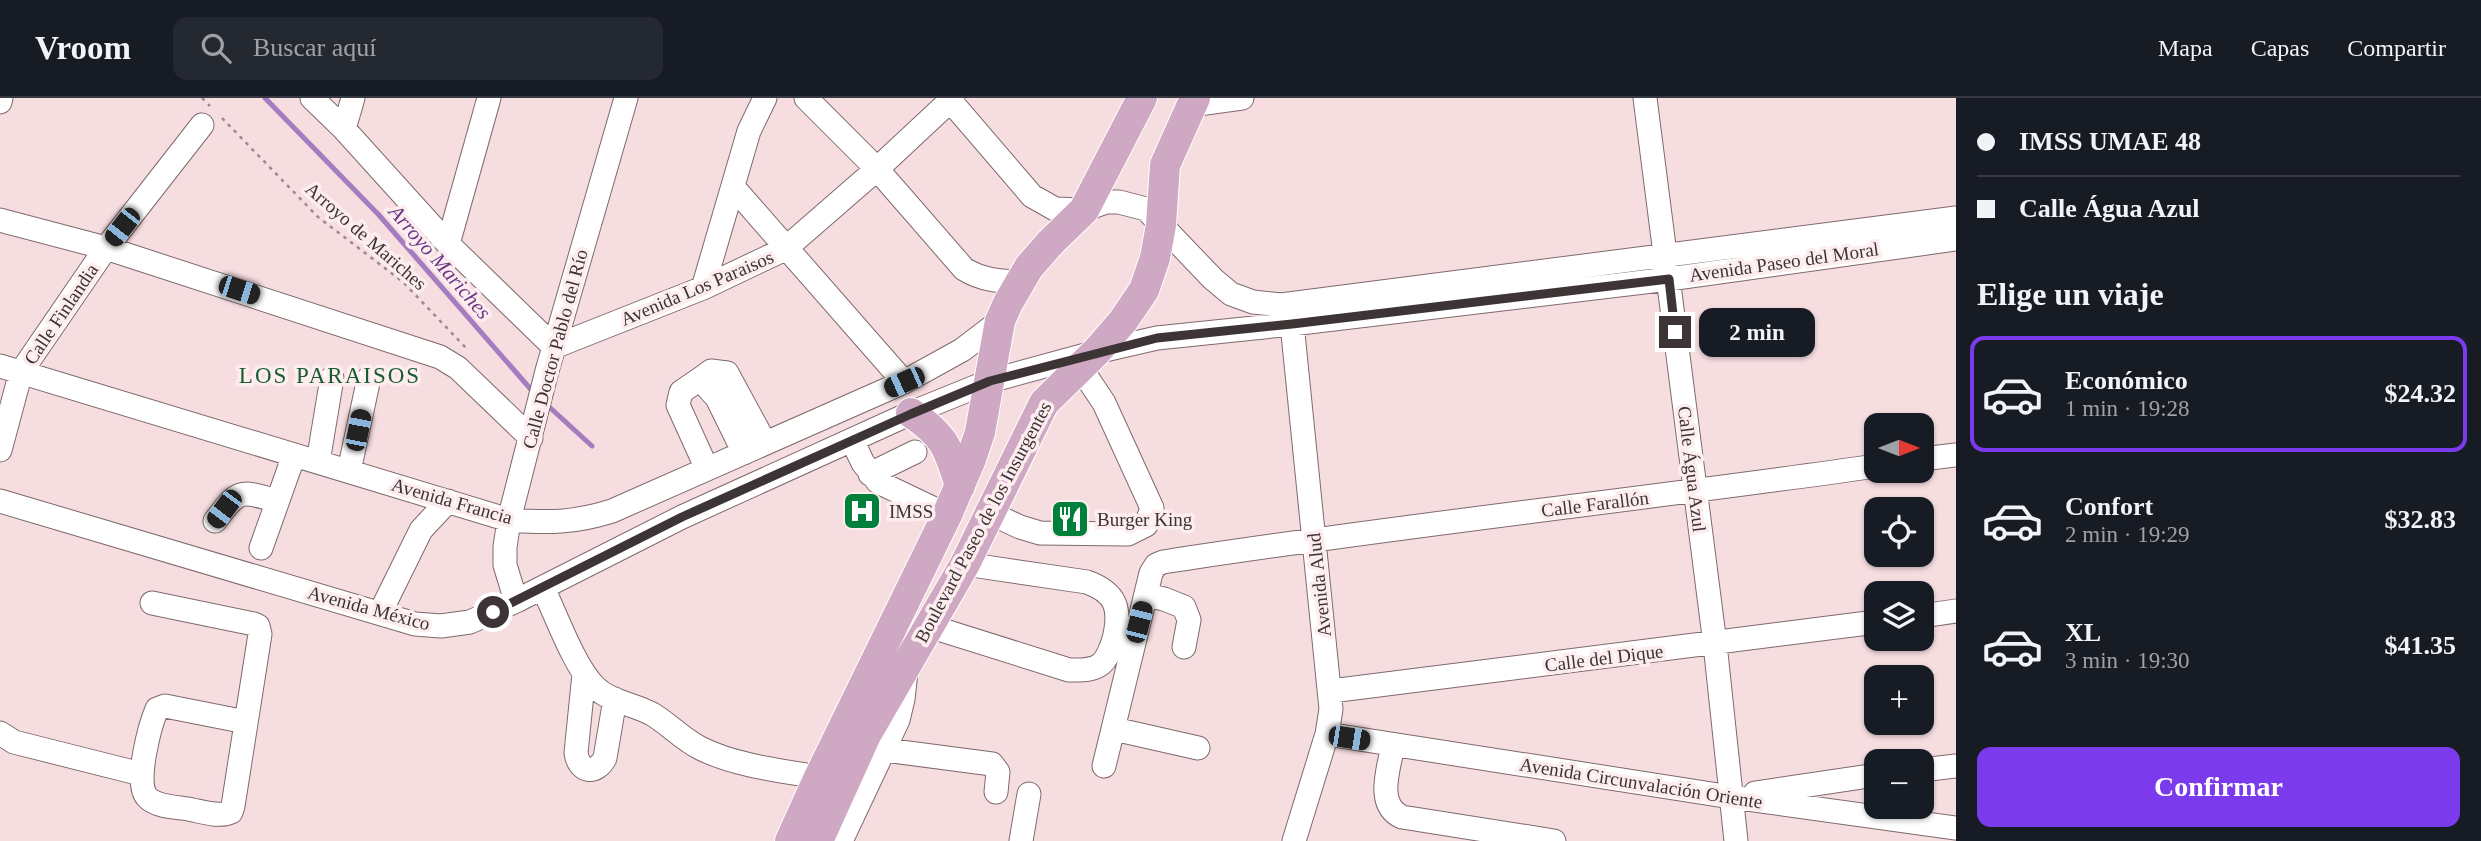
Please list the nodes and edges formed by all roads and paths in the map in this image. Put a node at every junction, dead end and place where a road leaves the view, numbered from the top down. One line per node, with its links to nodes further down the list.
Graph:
1 (202, 98): 13 (path, Arroyo de Mariches)
2 (312, 98): 14 (street)
3 (353, 98): 14 (street)
4 (489, 98): 22 (street)
5 (626, 98): 31 (street, Calle Doctor Pablo del Río)
6 (765, 98): 16 (street)
7 (806, 98): 15 (street)
8 (1142, 98): 17 (main road, Boulevard Paseo de los Insurgentes)
9 (1242, 98): 12 (street)
10 (1646, 98): 25 (street, Calle Água Azul)
11 (951, 99): 15 (street, Avenida Los Paraisos); 17 (street, Avenida Paseo del Moral)
12 (1193, 101): 20 (main road, Boulevard Paseo de los Insurgentes)
13 (212, 117): 23 (street, Calle Finlandia); 32 (path, Arroyo de Mariches)
14 (344, 129): 22 (street)
15 (877, 169): 24 (street, Avenida Los Paraisos); 27 (street)
16 (733, 188): 24 (street); 28 (street)
17 (1084, 210): 20 (street, Avenida Paseo del Moral); 27 (main road, Boulevard Paseo de los Insurgentes)
18 (1956, 218): 25 (street, Avenida Paseo del Moral)
19 (0, 220): 23 (street)
20 (1161, 225): 25 (street, Avenida Paseo del Moral); 33 (main road, Boulevard Paseo de los Insurgentes)
21 (1956, 239): 26 (street, Avenida Paseo del Moral)
22 (448, 244): 31 (street)
23 (106, 248): 34 (street, Calle Finlandia); 41 (street)
24 (785, 249): 28 (street, Avenida Los Paraisos); 39 (street)
25 (1666, 256): 26 (street, Calle Água Azul)
26 (1669, 279): 30 (street, Avenida Paseo del Moral); 56 (street, Calle Água Azul)
27 (1019, 282): 29 (main road, Boulevard Paseo de los Insurgentes)
28 (704, 288): 31 (street, Avenida Los Paraisos)
29 (1000, 321): 38 (main road, Boulevard Paseo de los Insurgentes); 39 (street, Avenida Francia)
30 (1292, 324): 33 (street, Avenida Paseo del Moral); 64 (street, Avenida Alud)
31 (554, 347): 41 (street, Calle Doctor Pablo del Río)
32 (473, 355)
33 (1088, 360): 38 (street, Avenida Paseo del Moral); 60 (main road, Boulevard Paseo de los Insurgentes); 60 (street)
34 (10, 369): 44 (street, Calle Finlandia); 47 (street, Avenida Francia)
35 (332, 378): 50 (street)
36 (369, 378): 53 (street)
37 (700, 379): 43 (street); 46 (street); 52 (street)
38 (990, 381): 40 (street, Avenida México); 55 (main road, Boulevard Paseo de los Insurgentes)
39 (904, 382): 43 (street, Avenida Francia)
40 (911, 414): 42 (street, Avenida México); 55 (main road)
41 (533, 427): 62 (street, Calle Doctor Pablo del Río)
42 (852, 440): 54 (street); 67 (street, Avenida México)
43 (765, 443): 46 (street, Avenida Francia)
44 (0, 450)
45 (915, 452): 54 (street)
46 (744, 453): 52 (street, Avenida Francia)
47 (294, 455): 50 (street, Avenida Francia); 58 (street)
48 (1956, 455): 49 (street)
49 (1934, 458)
50 (318, 462): 53 (street, Avenida Francia)
51 (1864, 468): 56 (street, Calle Farallón)
52 (707, 469): 62 (street, Avenida Francia)
53 (349, 471): 59 (street, Avenida Francia)
54 (870, 474): 61 (street)
55 (960, 486): 61 (main road, Boulevard Paseo de los Insurgentes)
56 (1694, 492): 64 (street, Calle Farallón); 76 (street, Calle Água Azul)
57 (0, 501): 72 (street, Avenida México)
58 (277, 501): 63 (street); 65 (street)
59 (448, 501): 62 (street, Avenida Francia); 72 (street)
60 (990, 513): 66 (main road, Boulevard Paseo de los Insurgentes)
61 (947, 515): 93 (main road, Boulevard Paseo de los Insurgentes)
62 (509, 520): 69 (street, Calle Doctor Pablo del Río)
63 (215, 521)
64 (1314, 539): 68 (street, Calle Farallón); 80 (street, Avenida Alud)
65 (261, 548)
66 (965, 564): 75 (main road, Boulevard Paseo de los Insurgentes); 75 (street)
67 (543, 588): 69 (street, Avenida México); 79 (street)
68 (1146, 595): 77 (street); 83 (street, Calle Farallón)
69 (516, 601): 72 (street, Avenida México)
70 (152, 603): 82 (street)
71 (1956, 611): 73 (street)
72 (383, 614)
73 (1934, 614)
74 (1864, 624): 76 (street, Calle del Dique)
75 (929, 626): 78 (main road, Boulevard Paseo de los Insurgentes)
76 (1715, 644): 80 (street, Calle del Dique); 98 (street, Calle Água Azul)
77 (1184, 647)
78 (907, 663): 88 (street); 102 (main road, Boulevard Paseo de los Insurgentes)
79 (584, 674): 81 (street); 81 (street)
80 (1331, 691): 85 (street, Avenida Alud)
81 (615, 699): 93 (street)
82 (246, 722): 92 (street); 92 (street)
83 (1114, 729): 87 (street); 89 (street, Calle Farallón)
84 (0, 733): 92 (street)
85 (1327, 734): 86 (street, Avenida Circunvalación Oriente); 105 (street, Avenida Alud)
86 (1393, 745): 98 (street, Avenida Circunvalación Oriente); 106 (street)
87 (1198, 748)
88 (885, 750): 96 (street); 103 (street)
89 (1104, 766)
90 (1956, 766): 91 (street)
91 (1934, 768)
92 (141, 774)
93 (818, 777): 101 (main road, Boulevard Paseo de los Insurgentes)
94 (1864, 777): 98 (street)
95 (1864, 778): 99 (street)
96 (996, 792)
97 (1029, 794): 104 (street)
98 (1731, 797): 99 (street, Avenida Circunvalación Oriente); 107 (street, Calle Água Azul)
99 (1863, 815): 100 (street, Avenida Circunvalación Oriente)
100 (1956, 828)
101 (790, 841)
102 (818, 841)
103 (841, 841)
104 (1021, 841)
105 (1294, 841)
106 (1554, 841)
107 (1736, 841)

